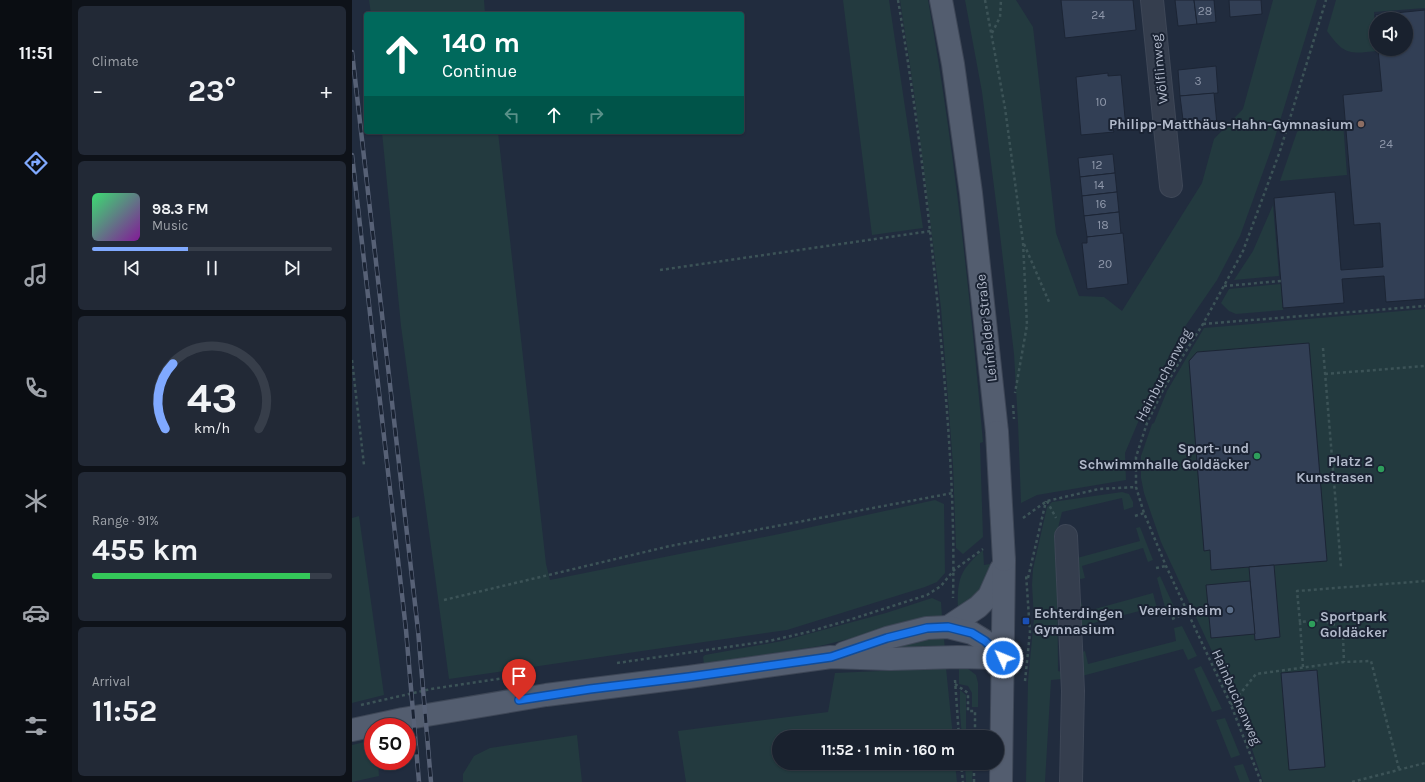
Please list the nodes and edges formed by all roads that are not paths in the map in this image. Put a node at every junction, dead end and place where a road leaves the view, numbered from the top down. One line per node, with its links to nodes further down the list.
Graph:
1 (941, 0): 5 (main road, Leinfelder Straße, bridge)
2 (1152, 0): 3 (street, Wölflinweg)
3 (1171, 186)
4 (1066, 536): 11 (street)
5 (1004, 561): 6 (main road); 8 (main road, Leinfelder Straße)
6 (948, 627): 7 (main road); 8 (main road)
7 (831, 657): 8 (main road); 9 (main road)
8 (1003, 658): 10 (main road, Leinfelder Straße)
9 (352, 730)
10 (1001, 782)
11 (1071, 782)

